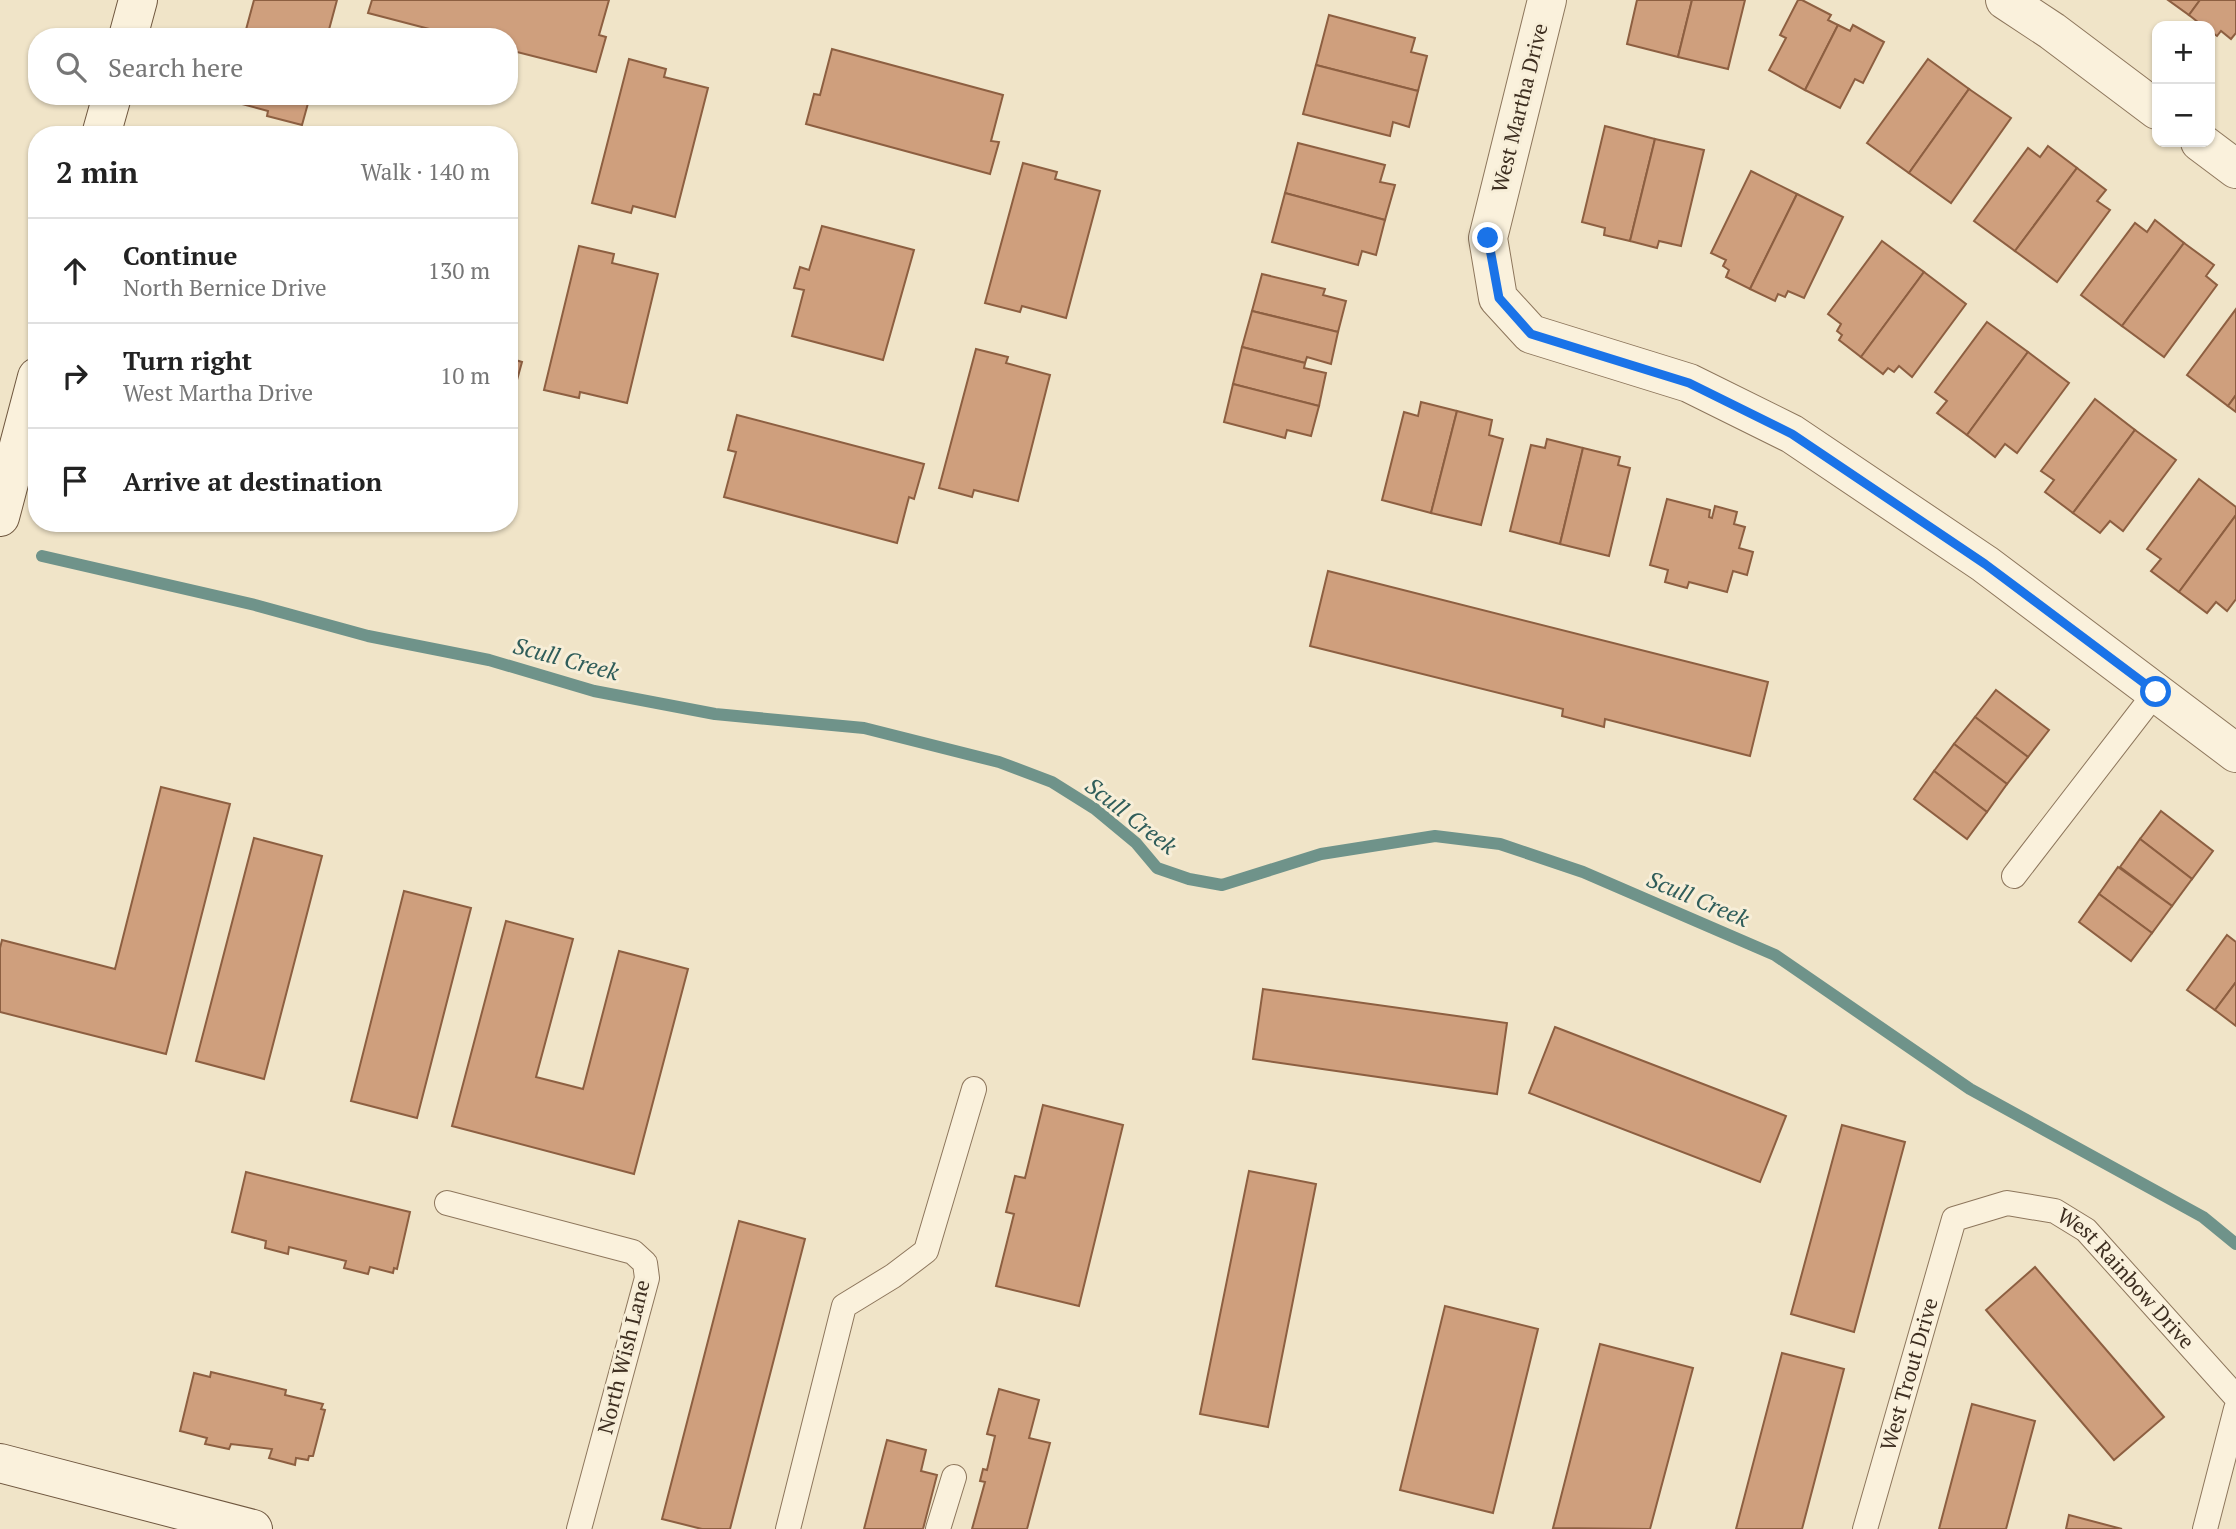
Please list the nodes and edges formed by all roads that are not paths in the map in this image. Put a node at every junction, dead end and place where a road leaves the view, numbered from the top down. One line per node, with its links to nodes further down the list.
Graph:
1 (138, 0): 4 (street)
2 (1547, 0): 12 (street, West Martha Drive)
3 (2004, 0): 6 (street)
4 (130, 28)
5 (110, 105): 7 (street)
6 (2152, 106)
7 (104, 126)
8 (2207, 147): 9 (street)
9 (2236, 169)
10 (28, 411): 11 (street)
11 (0, 517)
12 (2156, 692): 13 (street); 14 (lane)
13 (2236, 753)
14 (2014, 876)
15 (974, 1089): 24 (lane)
16 (447, 1203): 23 (lane, North Wish Lane)
17 (1954, 1219): 18 (lane, West Rainbow Drive); 26 (lane, West Trout Drive)
18 (2236, 1397)
19 (2236, 1409): 27 (lane)
20 (0, 1463): 22 (street)
21 (954, 1477): 25 (lane)
22 (248, 1529)
23 (579, 1529)
24 (788, 1529)
25 (939, 1529)
26 (1865, 1529)
27 (2205, 1529)

